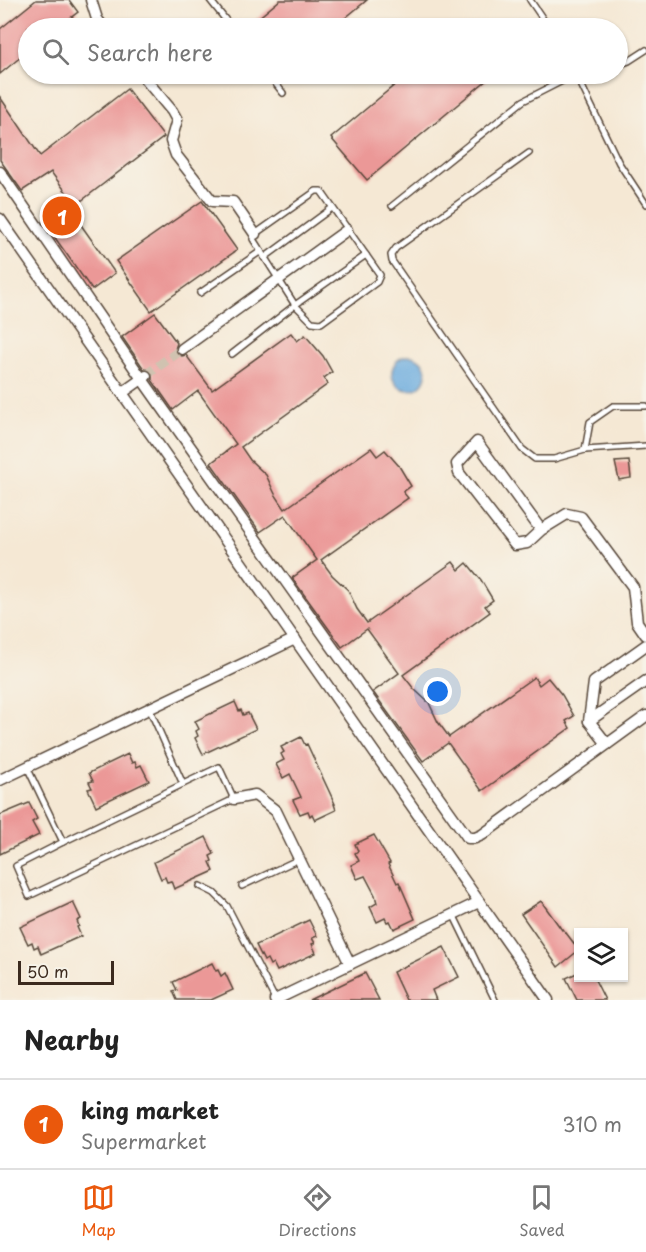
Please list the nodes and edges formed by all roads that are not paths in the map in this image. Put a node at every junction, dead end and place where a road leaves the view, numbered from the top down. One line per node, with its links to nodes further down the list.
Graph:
1 (91, 0): 4 (street)
2 (210, 0): 5 (lane)
3 (530, 0): 6 (lane)
4 (98, 18)
5 (224, 18)
6 (542, 18)
7 (646, 52): 8 (lane)
8 (628, 61)
9 (149, 84): 21 (street)
10 (276, 84): 13 (lane)
11 (558, 84): 17 (lane)
12 (581, 84): 16 (lane)
13 (283, 93)
14 (530, 153): 34 (lane)
15 (0, 172): 30 (street)
16 (646, 204)
17 (392, 206)
18 (332, 208): 20 (lane); 21 (lane); 24 (lane)
19 (0, 219): 31 (street)
20 (347, 230): 23 (lane); 25 (street)
21 (255, 234): 22 (lane)
22 (261, 251): 24 (lane); 26 (lane)
23 (366, 255): 27 (lane); 27 (lane)
24 (264, 258): 25 (lane)
25 (278, 280): 27 (lane); 28 (street)
26 (200, 293)
27 (296, 305): 29 (lane)
28 (182, 350)
29 (232, 354)
30 (145, 377): 31 (street); 43 (street)
31 (122, 393): 37 (street)
32 (646, 406): 34 (lane)
33 (646, 446): 34 (lane)
34 (585, 450)
35 (541, 530): 35 (street); 36 (street)
36 (646, 635)
37 (295, 639): 40 (street); 52 (street)
38 (646, 645): 42 (street)
39 (646, 681): 42 (street)
40 (149, 708): 44 (street); 46 (lane)
41 (646, 716): 43 (street)
42 (589, 721): 43 (street)
43 (608, 744)
44 (27, 767): 45 (street); 48 (lane)
45 (0, 780)
46 (183, 784): 47 (lane); 48 (lane)
47 (234, 799): 48 (lane); 49 (street)
48 (63, 842)
49 (299, 859): 51 (lane); 54 (street)
50 (200, 886): 55 (lane)
51 (242, 886)
52 (479, 902): 53 (street); 57 (street)
53 (453, 914): 54 (street); 56 (lane)
54 (350, 964): 55 (street)
55 (275, 1000)
56 (495, 1000)
57 (548, 1000)

